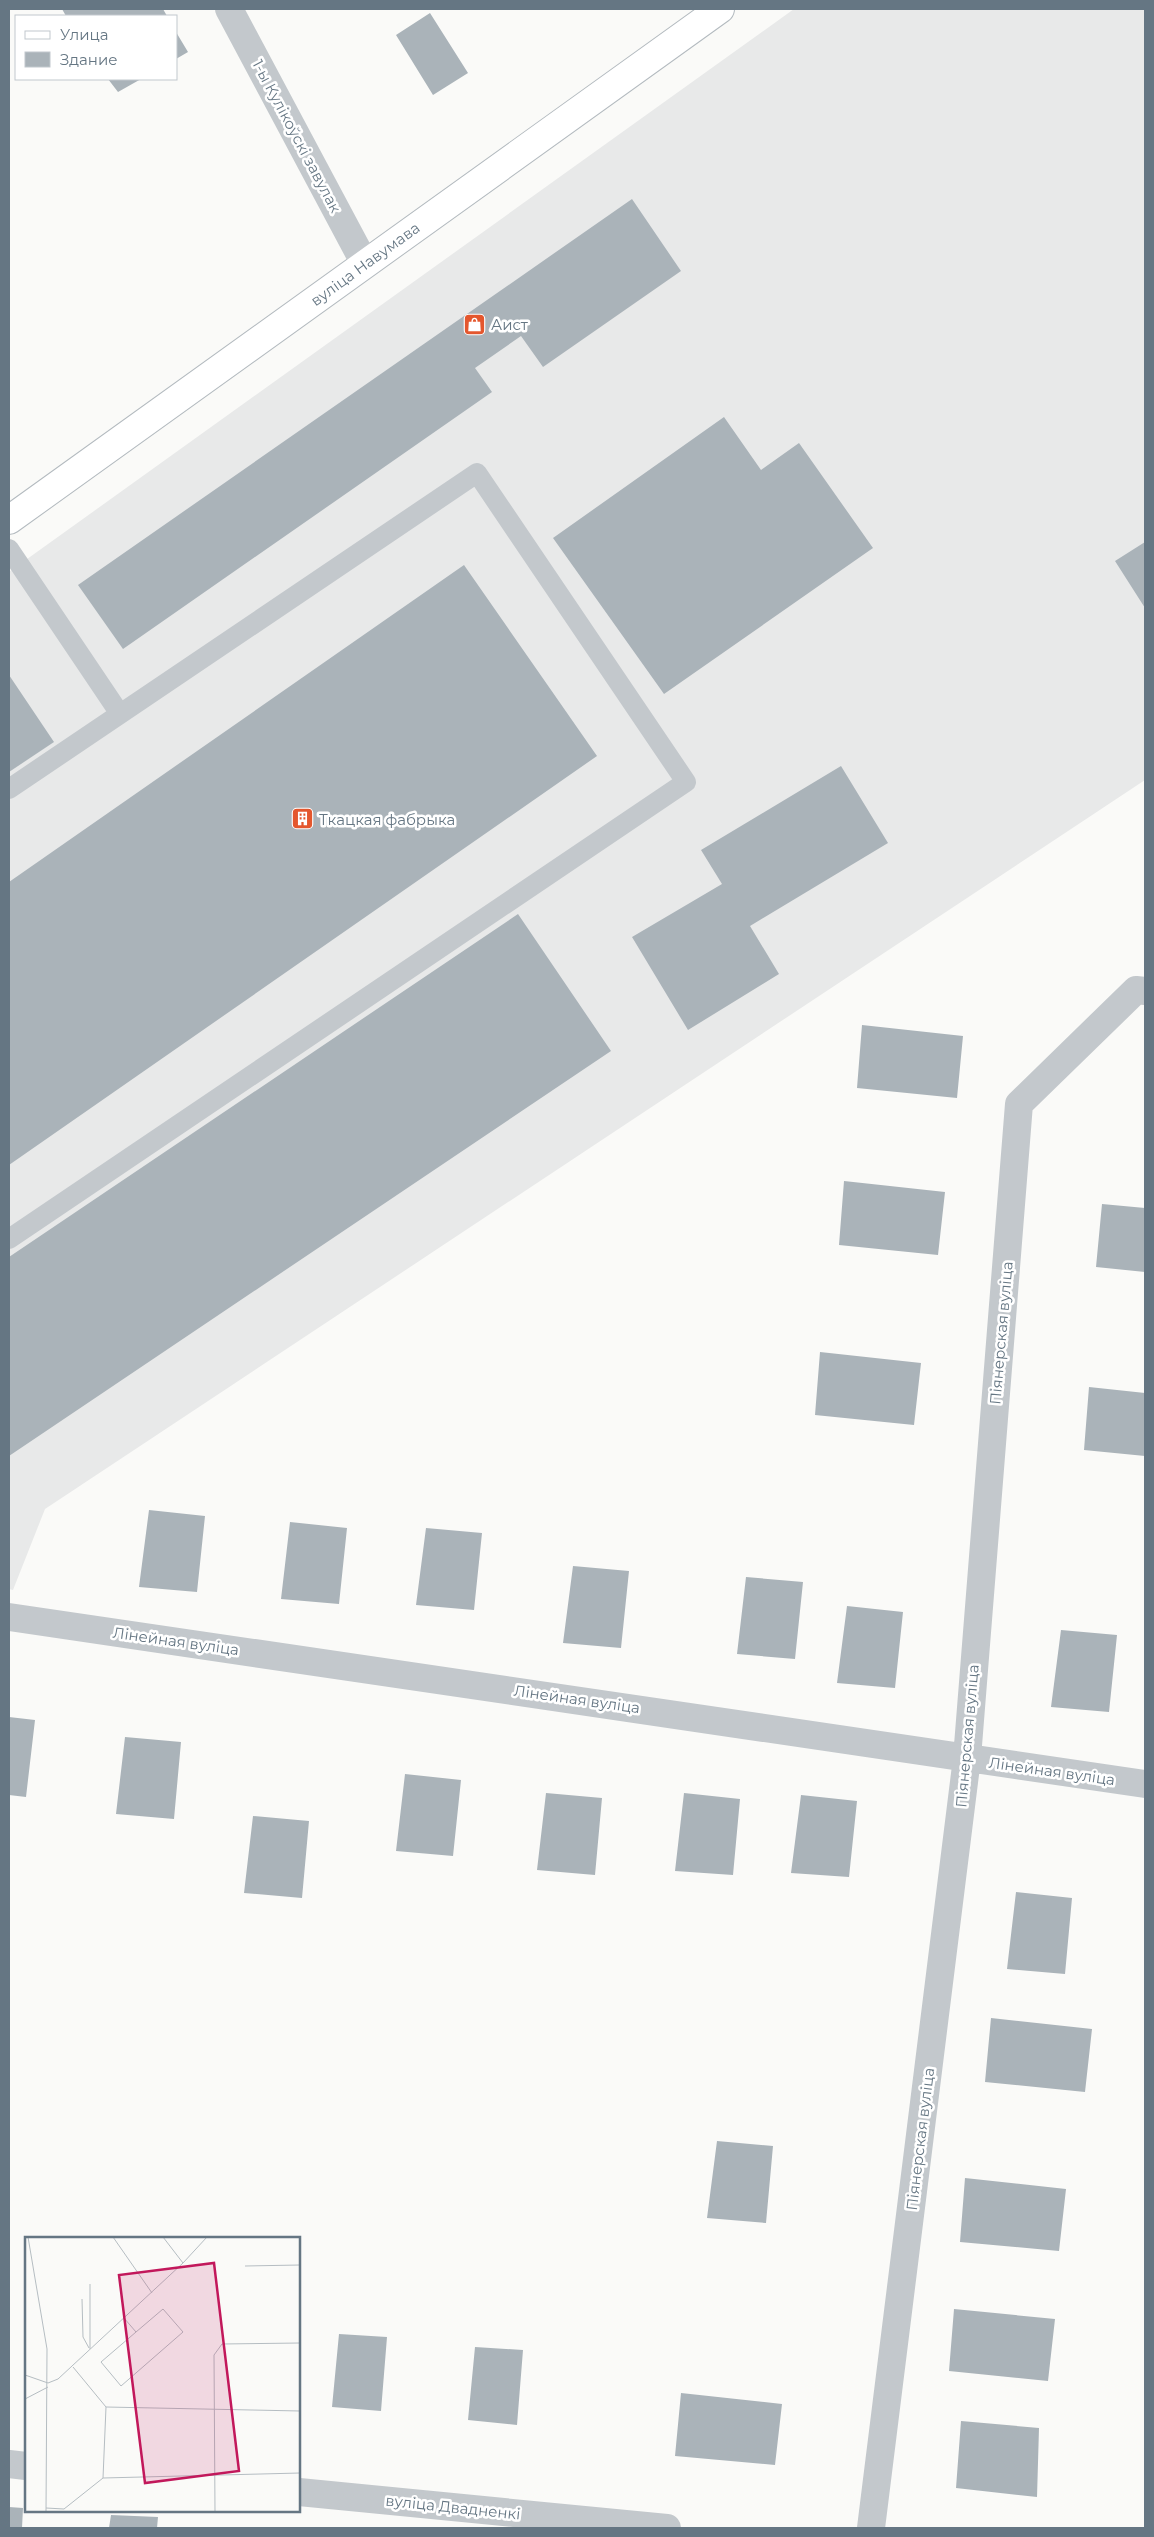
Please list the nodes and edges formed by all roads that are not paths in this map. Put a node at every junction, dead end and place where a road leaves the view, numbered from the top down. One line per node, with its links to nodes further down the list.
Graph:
1 (229, 9): 3 (street, 1-ы Кулікоўскі завулак)
2 (720, 9): 3 (street, вуліца Навумава)
3 (365, 264): 4 (street, вуліца Навумава)
4 (9, 520)
5 (9, 549): 6 (lane)
6 (120, 714): 7 (lane); 9 (lane)
7 (9, 789)
8 (1141, 990): 11 (street, Піянерская вуліца)
9 (9, 1239)
10 (9, 1617): 11 (street, Лінейная вуліца)
11 (967, 1758): 12 (street, Лінейная вуліца); 17 (street, Піянерская вуліца)
12 (1145, 1784)
13 (9, 2464): 14 (street)
14 (25, 2466)
15 (300, 2492): 16 (street, вуліца Двадненкі)
16 (667, 2528)
17 (871, 2528)

